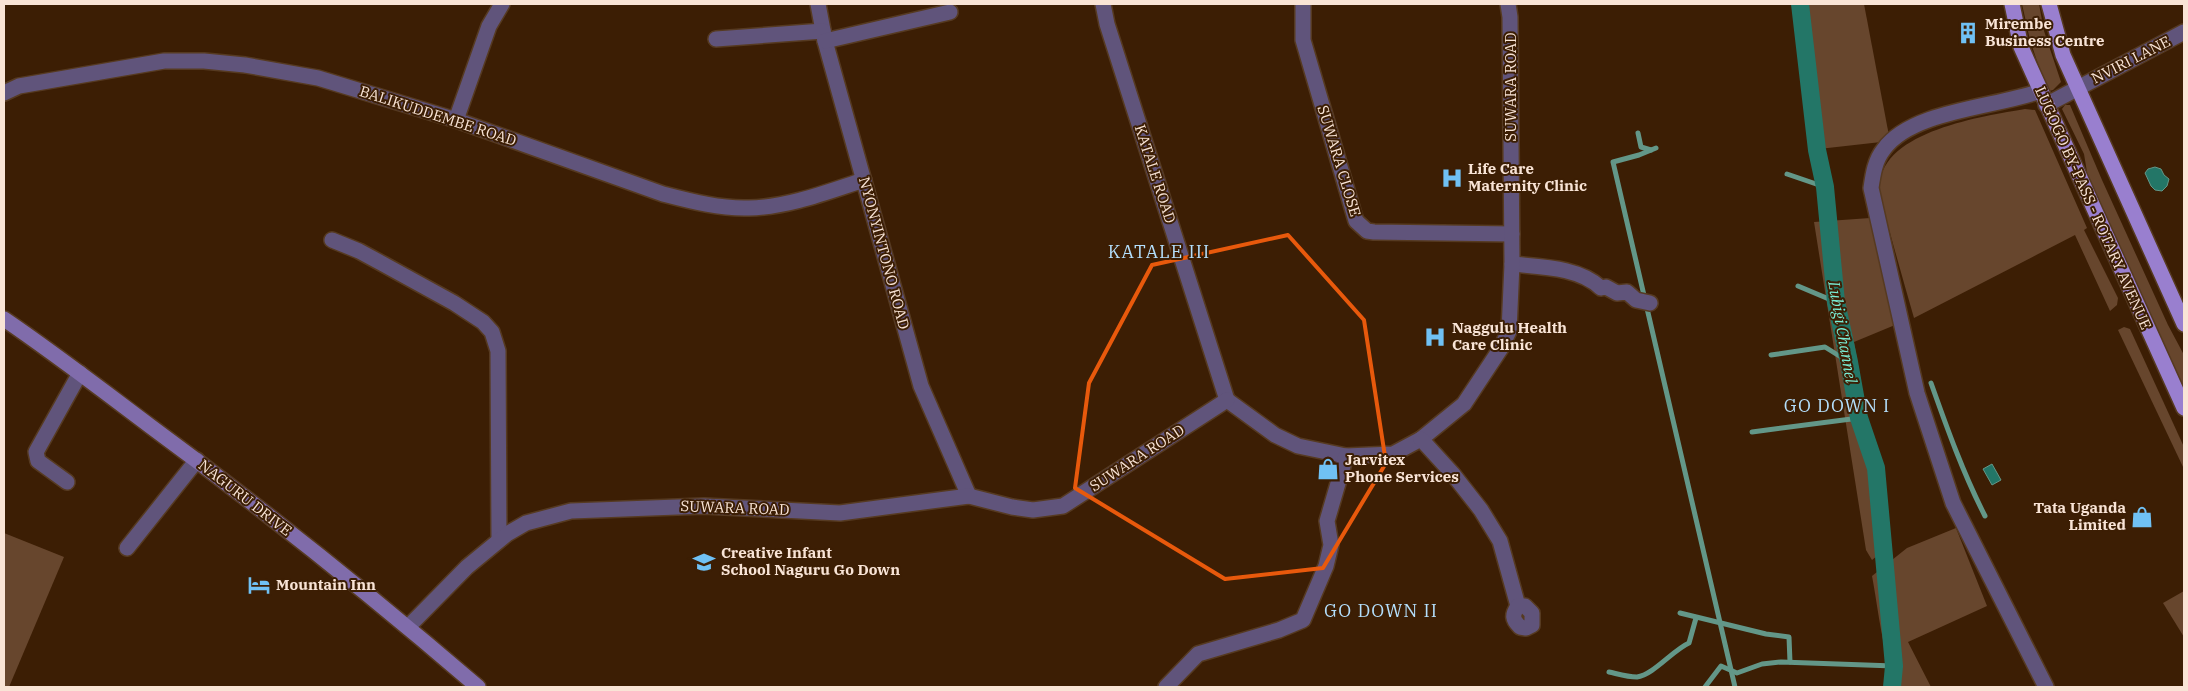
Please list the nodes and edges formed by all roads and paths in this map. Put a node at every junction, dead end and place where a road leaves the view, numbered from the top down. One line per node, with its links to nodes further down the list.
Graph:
1 (502, 4): 15 (street)
2 (818, 4): 10 (street, NYONYINTONO ROAD)
3 (1103, 4): 24 (street, KATALE ROAD)
4 (1303, 4): 17 (street, SUWARA CLOSE)
5 (1508, 4): 17 (street, SUWARA ROAD)
6 (2012, 4): 14 (main road, LUGOGO BY-PASS - ROTARY AVENUE)
7 (2049, 4): 12 (main road)
8 (950, 12): 10 (street)
9 (2184, 32): 12 (street, NVIRI LANE)
10 (824, 36): 11 (street); 16 (street, NYONYINTONO ROAD)
11 (716, 39)
12 (2078, 87): 14 (street, NVIRI LANE); 22 (main road)
13 (4, 93): 15 (street, BALIKUDDEMBE ROAD)
14 (2043, 98): 25 (main road, LUGOGO BY-PASS - ROTARY AVENUE); 37 (street, NVIRI LANE)
15 (456, 120): 16 (street, BALIKUDDEMBE ROAD)
16 (864, 180): 30 (street, NYONYINTONO ROAD)
17 (1512, 234): 19 (street, SUWARA ROAD)
18 (332, 240): 31 (street)
19 (1512, 264): 20 (street); 26 (street, SUWARA ROAD)
20 (1650, 303)
21 (4, 319): 23 (street, NAGURU DRIVE)
22 (2184, 324)
23 (80, 373): 28 (street, NAGURU DRIVE); 29 (street)
24 (1227, 400): 27 (street, SUWARA ROAD); 30 (street, SUWARA ROAD)
25 (2184, 408)
26 (1421, 439): 27 (street, SUWARA ROAD); 33 (street)
27 (1346, 456): 36 (street)
28 (197, 460): 32 (street); 34 (street, NAGURU DRIVE)
29 (67, 482)
30 (969, 496): 31 (street, SUWARA ROAD)
31 (499, 540): 34 (street, SUWARA ROAD)
32 (127, 548)
33 (1518, 606)
34 (408, 626): 35 (street, NAGURU DRIVE)
35 (478, 687)
36 (1166, 687)
37 (2046, 687)

